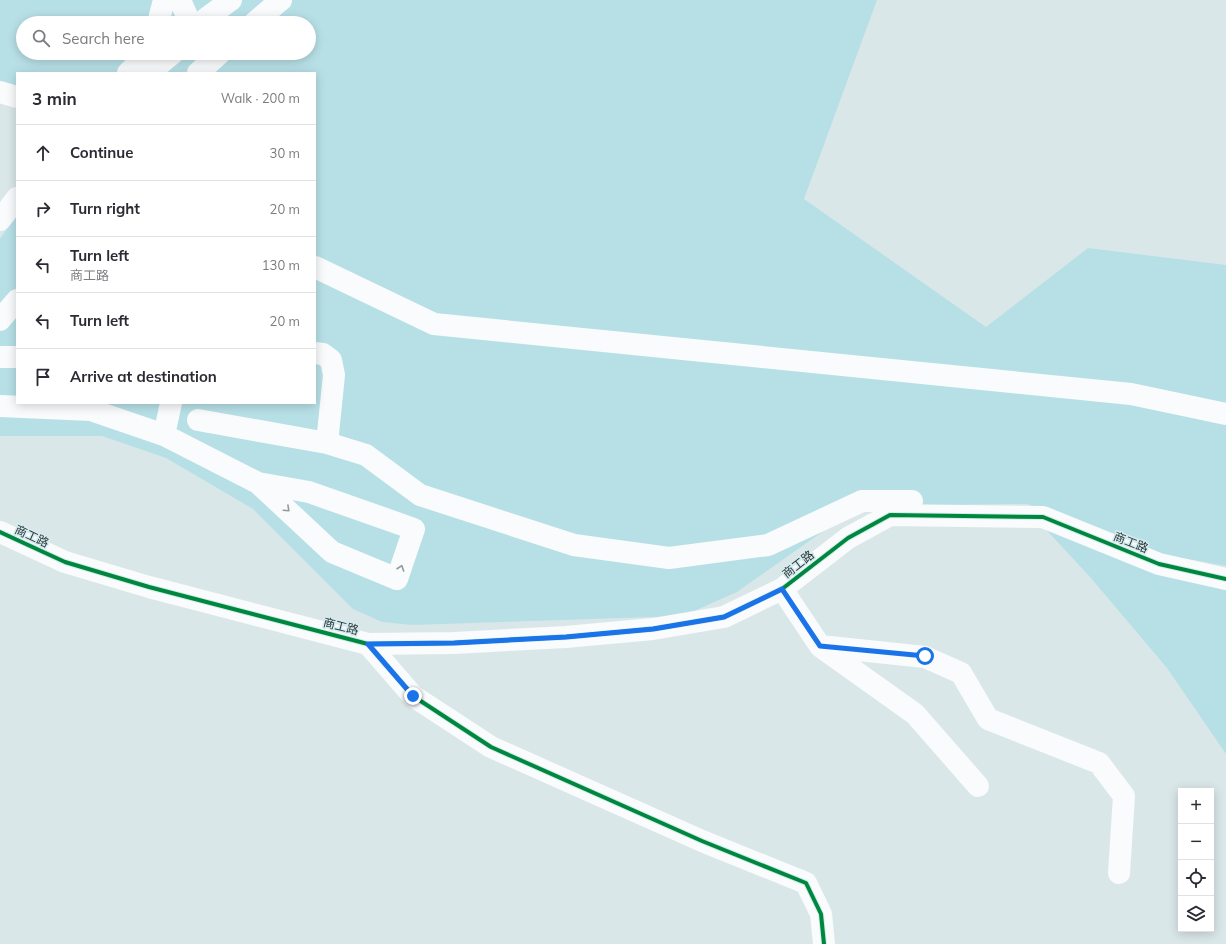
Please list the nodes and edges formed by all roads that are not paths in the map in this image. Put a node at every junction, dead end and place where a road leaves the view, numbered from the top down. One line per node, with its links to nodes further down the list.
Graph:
1 (164, 0): 5 (street)
2 (180, 0): 6 (street)
3 (231, 0): 7 (street)
4 (281, 0): 8 (street)
5 (160, 16)
6 (187, 16)
7 (209, 16)
8 (262, 16)
9 (142, 60): 11 (street)
10 (165, 60): 12 (street)
11 (129, 72)
12 (150, 72)
13 (0, 92): 14 (street)
14 (16, 97)
15 (16, 199): 16 (street)
16 (0, 220)
17 (316, 268): 26 (street)
18 (16, 301): 19 (street)
19 (0, 320)
20 (316, 353): 29 (street)
21 (0, 356): 22 (street)
22 (16, 357)
23 (171, 404): 28 (street)
24 (0, 406): 25 (street)
25 (91, 406): 28 (street)
26 (1226, 414)
27 (198, 420): 29 (street)
28 (164, 435): 30 (street)
29 (327, 443): 32 (street)
30 (258, 483): 30 (street, one-way to 30)
31 (0, 532): 35 (street, 商工路)
32 (1226, 564)
33 (1226, 579): 34 (street, 商工路)
34 (782, 589): 35 (street, 商工路); 36 (street)
35 (368, 644): 39 (street)
36 (820, 646): 37 (street); 38 (street)
37 (978, 786)
38 (1119, 873)
39 (824, 944)

